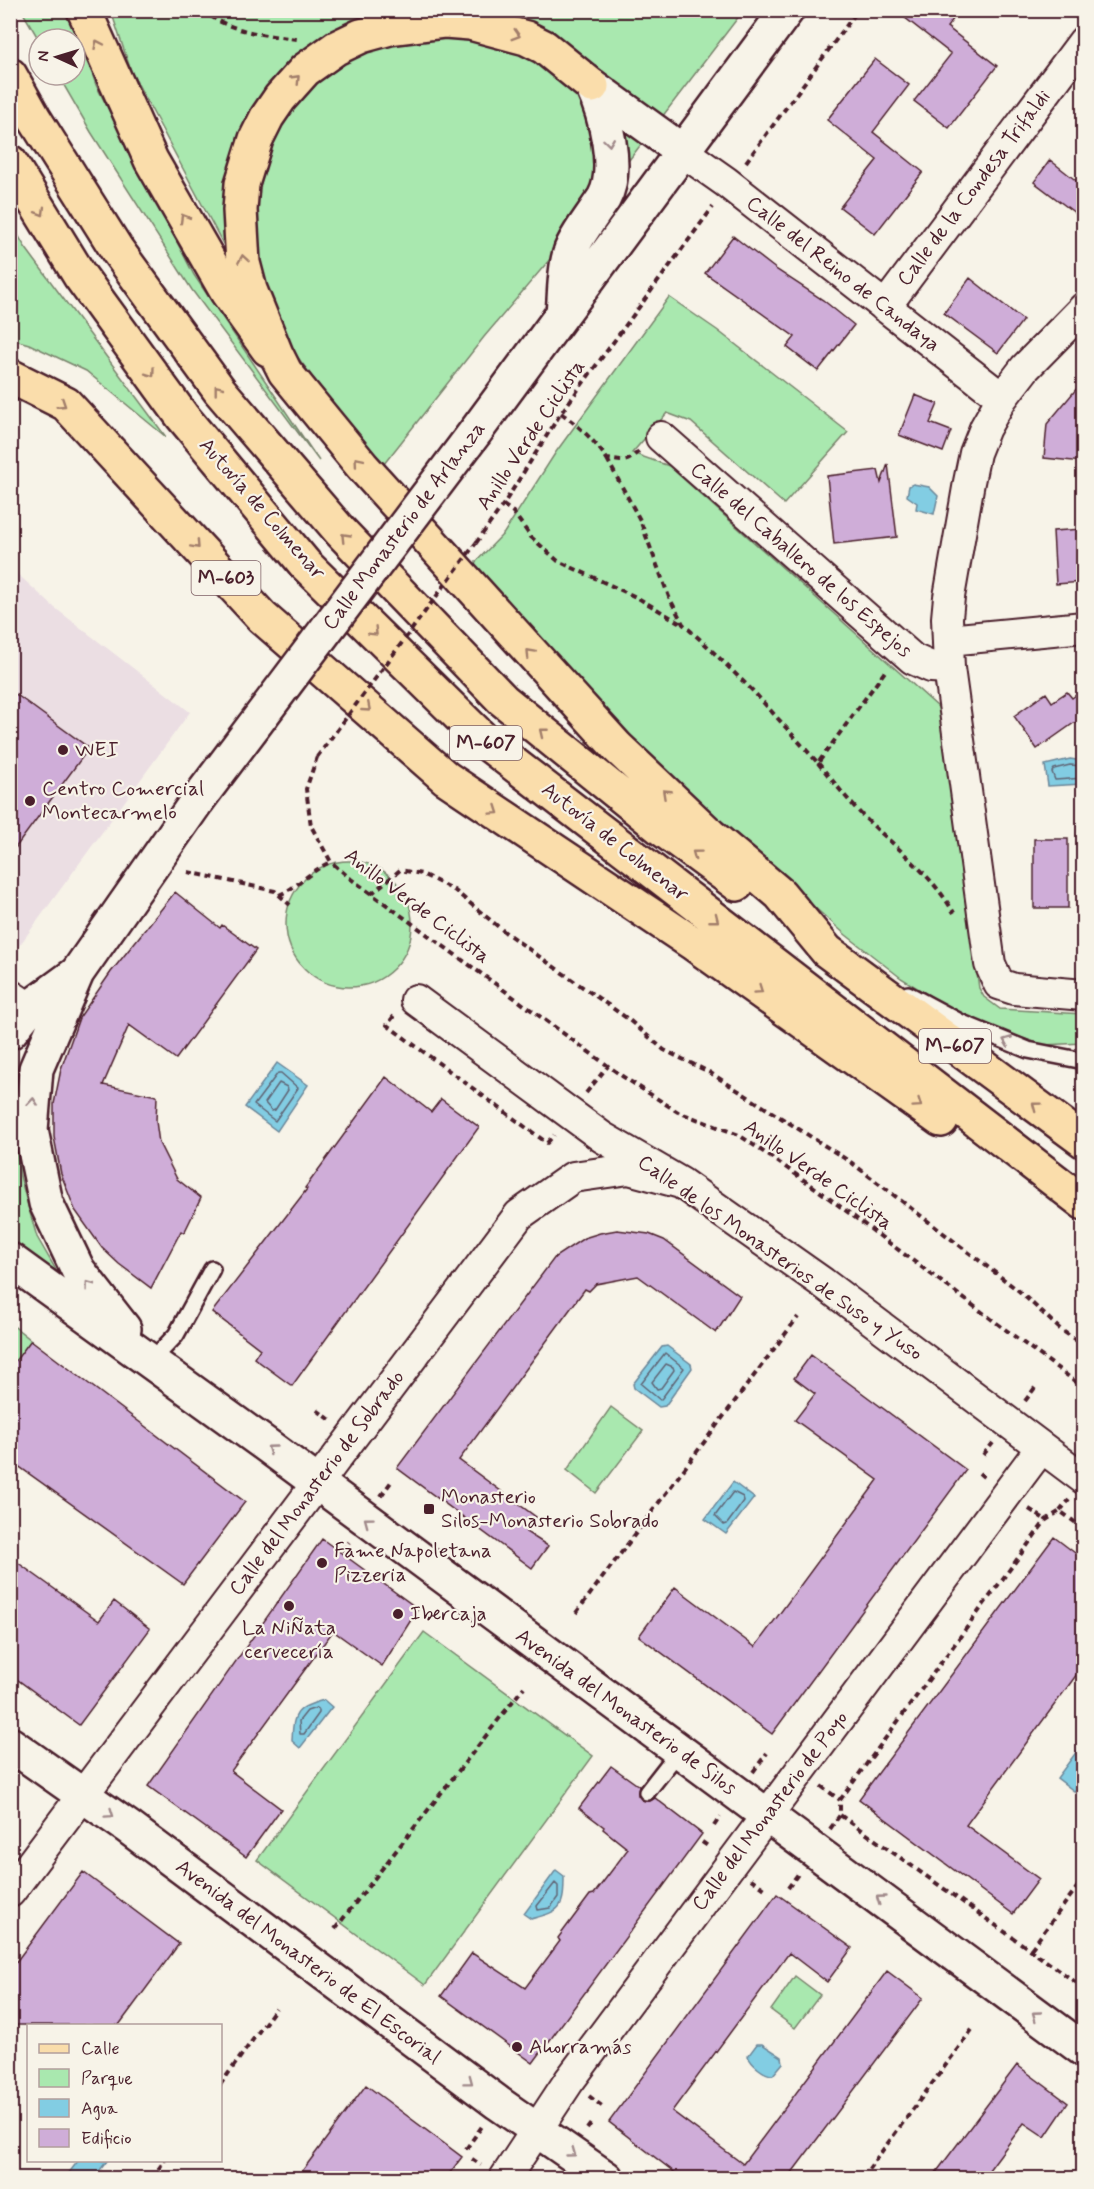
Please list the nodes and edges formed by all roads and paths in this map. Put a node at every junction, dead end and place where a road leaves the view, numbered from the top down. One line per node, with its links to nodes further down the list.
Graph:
1 (84, 10): 16 (main road, one-way to 1)
2 (202, 10): 5 (path)
3 (787, 10): 9 (street, Calle Monasterio de Arlanza)
4 (858, 10): 11 (path)
5 (301, 40)
6 (1083, 40): 13 (street, Calle de la Condesa Trifaldi)
7 (10, 75): 34 (main road, Autovía de Colmenar / M-607, one-way to 7)
8 (592, 86): 9 (street); 15 (street, one-way to 15); 16 (main road, one-way to 8)
9 (682, 152): 13 (street, Calle del Reino de Candaya); 15 (street, Calle Monasterio de Arlanza)
10 (10, 162): 45 (main road, Autovía de Colmenar / M-607, one-way to 45)
11 (741, 168)
12 (716, 202): 19 (path, Anillo Verde Ciclista)
13 (885, 307): 18 (street, Calle del Reino de Candaya)
14 (1083, 309): 18 (street, Calle del Caballero de los Espejos)
15 (563, 315): 35 (street, Calle Monasterio de Arlanza, bridge)
16 (285, 372): 34 (main road, one-way to 16)
17 (10, 376): 46 (main road, M-603, one-way to 46)
18 (1002, 398): 25 (street, Calle del Caballero de los Espejos)
19 (561, 414): 21 (path); 22 (path, Anillo Verde Ciclista)
20 (661, 437): 21 (path); 25 (street, Calle del Caballero de los Espejos)
21 (607, 459): 23 (path)
22 (503, 505): 23 (path); 28 (path, Anillo Verde Ciclista, bridge)
23 (683, 624): 27 (path)
24 (1083, 627): 25 (street)
25 (949, 654): 36 (street, Calle del Caballero de los Espejos)
26 (892, 661): 27 (path)
27 (818, 763): 33 (path)
28 (331, 862): 30 (path, Anillo Verde Ciclista); 31 (path)
29 (188, 872): 31 (path)
30 (371, 894): 40 (path, Anillo Verde Ciclista); 50 (path)
31 (279, 895): 32 (path)
32 (290, 905)
33 (956, 916)
34 (827, 951): 39 (lane, one-way to 34); 42 (main road, M-607, one-way to 34)
35 (77, 973): 38 (street, Calle Monasterio de Arlanza); 51 (street, Avenida del Monasterio de Silos, one-way to 35)
36 (1083, 994)
37 (407, 1005): 43 (path); 44 (street, Calle de los Monasterios de Suso y Yuso)
38 (15, 1019)
39 (1083, 1061)
40 (608, 1066): 41 (path); 52 (path, Anillo Verde Ciclista)
41 (590, 1089)
42 (1083, 1141)
43 (547, 1143)
44 (681, 1183): 53 (street, Calle de los Monasterios de Suso y Yuso); 55 (street, Calle del Monasterio de Sobrado)
45 (1083, 1203)
46 (1083, 1217)
47 (10, 1260): 51 (street, Avenida del Monasterio de Silos)
48 (212, 1269): 51 (lane)
49 (798, 1317): 57 (path)
50 (1083, 1346)
51 (161, 1367): 55 (street, Avenida del Monasterio de Silos, one-way to 51)
52 (1083, 1388)
53 (1041, 1448): 54 (street, Calle de los Monasterios de Suso y Yuso); 63 (street, Calle del Monasterio de Poyo)
54 (1083, 1479)
55 (318, 1483): 60 (street, Avenida del Monasterio de Silos, one-way to 55); 62 (street, Calle del Monasterio de Sobrado)
56 (1083, 1529): 67 (path)
57 (576, 1613)
58 (524, 1687): 66 (path)
59 (10, 1744): 62 (street, Avenida del Monasterio de El Escorial)
60 (679, 1751): 61 (lane); 63 (street, Avenida del Monasterio de Silos)
61 (647, 1792)
62 (83, 1795): 65 (street, Calle del Monasterio de Sobrado); 73 (street, Avenida del Monasterio de El Escorial, one-way to 73)
63 (767, 1815): 71 (street, Avenida del Monasterio de Silos, one-way to 63); 73 (street, Calle del Monasterio de Poyo)
64 (1083, 1878): 67 (path)
65 (10, 1892)
66 (335, 1929)
67 (1031, 1949): 68 (path)
68 (1083, 1988)
69 (276, 2008): 72 (path)
70 (974, 2027): 78 (path)
71 (1083, 2050)
72 (222, 2082)
73 (537, 2129): 76 (street, Calle del Monasterio de Poyo); 77 (street, Avenida del Monasterio de El Escorial, one-way to 77)
74 (164, 2162): 75 (path)
75 (152, 2178)
76 (505, 2178)
77 (606, 2178)
78 (862, 2178)

